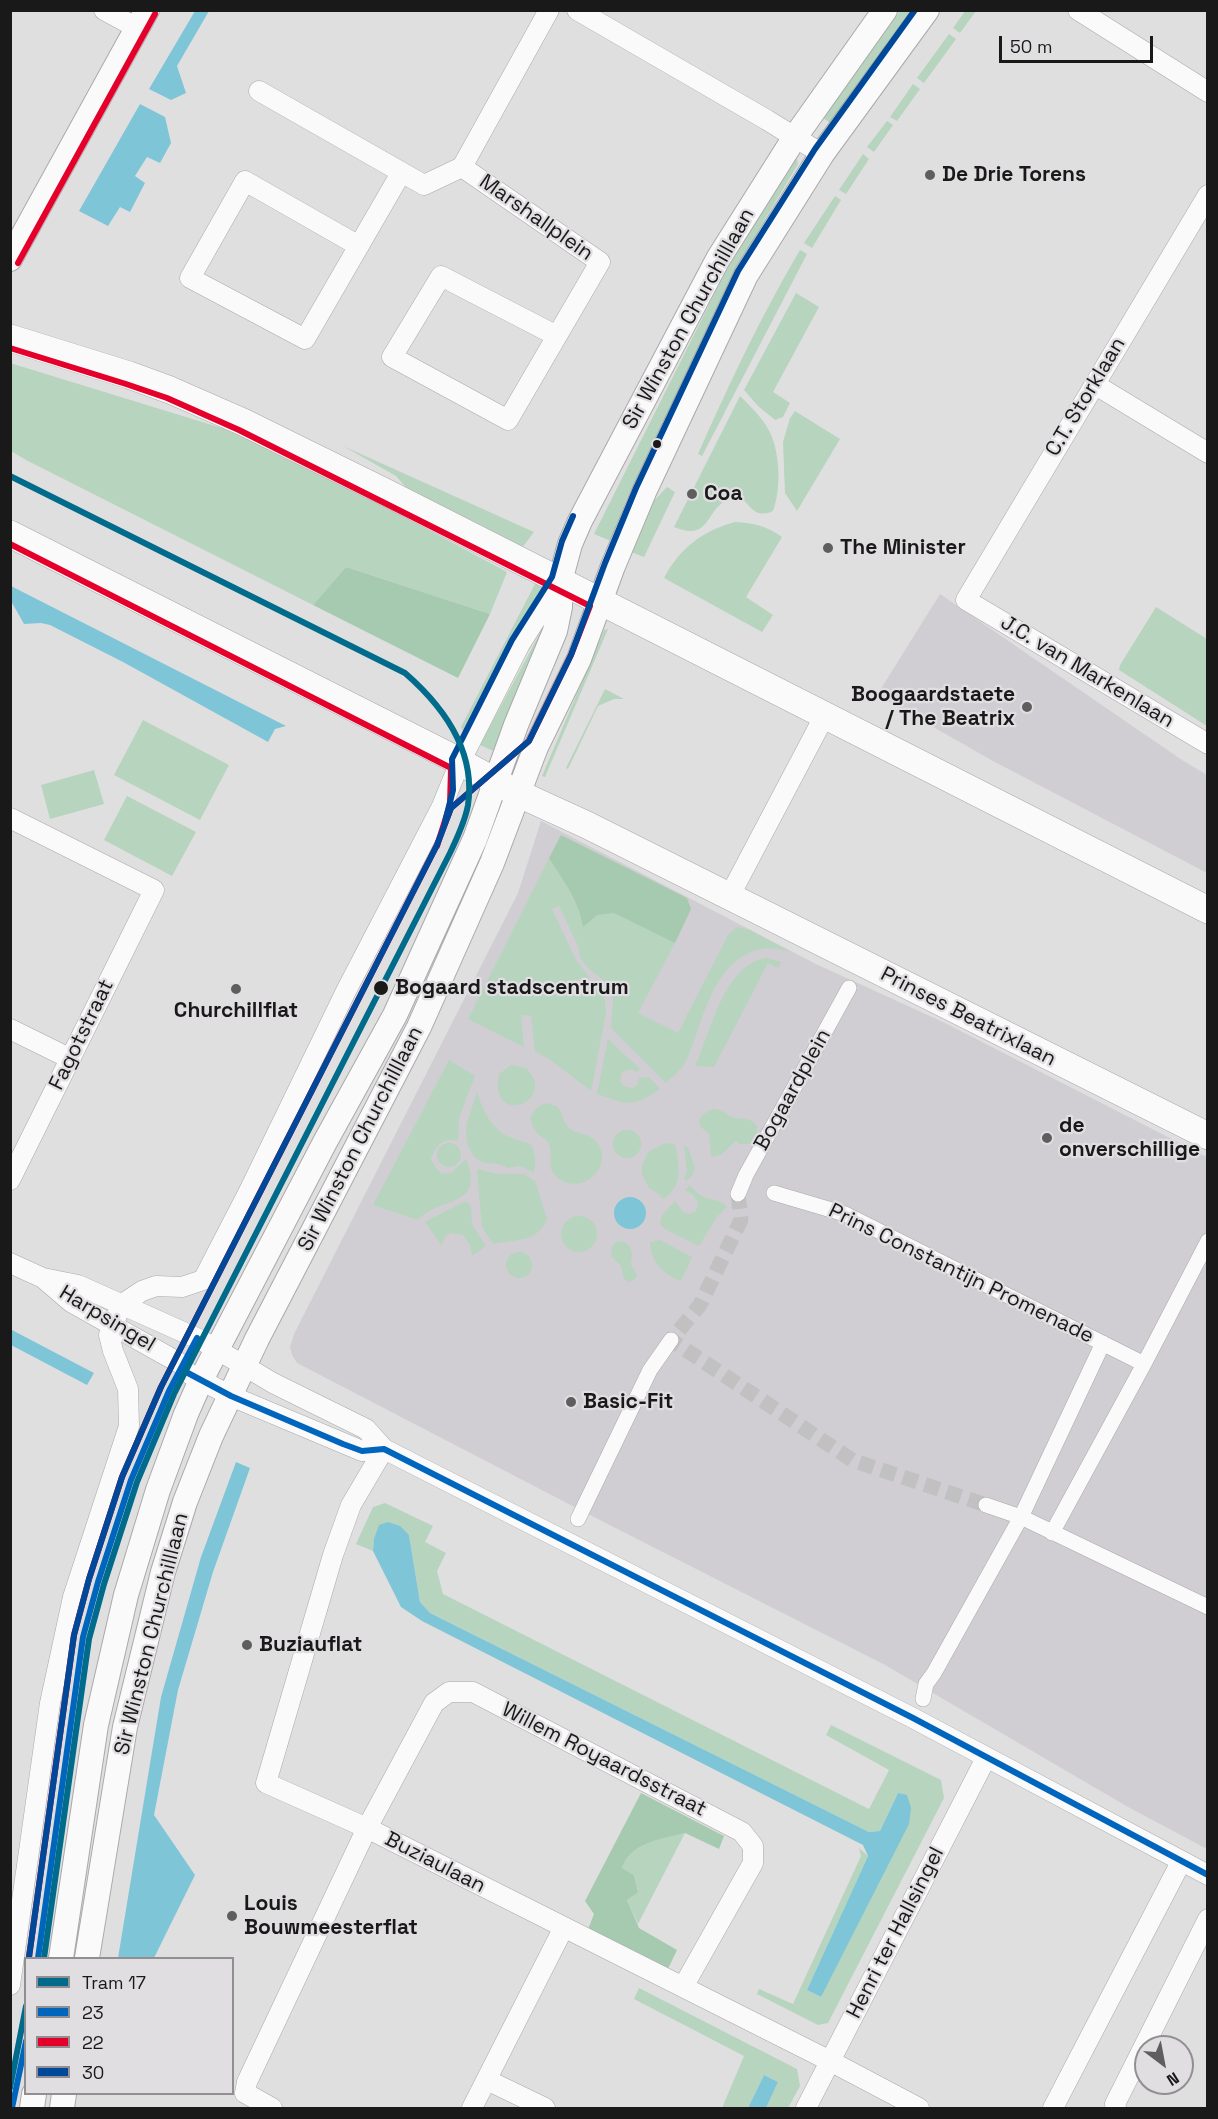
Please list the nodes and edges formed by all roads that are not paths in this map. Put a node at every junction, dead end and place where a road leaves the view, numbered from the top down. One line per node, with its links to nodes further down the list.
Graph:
1 (104, 10): 8 (street)
2 (549, 10): 13 (street, Marshallplein)
3 (577, 10): 7 (street)
4 (885, 10): 11 (street, Sir Winston Churchilllaan)
5 (927, 10): 12 (street, Sir Winston Churchilllaan)
6 (1078, 10): 10 (street)
7 (608, 18): 11 (street)
8 (142, 19): 17 (street)
9 (259, 91): 14 (street, Marshallplein)
10 (1208, 92)
11 (795, 137): 12 (street); 23 (street, Sir Winston Churchilllaan)
12 (822, 154): 25 (street, Sir Winston Churchilllaan)
13 (462, 167): 14 (street, Marshallplein); 18 (street, Marshallplein)
14 (401, 173): 16 (street)
15 (1208, 195): 20 (street, C.T. Storklaan)
16 (358, 246): 16 (street)
17 (10, 259)
18 (557, 336): 18 (street, Marshallplein)
19 (10, 338): 23 (main road)
20 (1094, 384): 21 (street); 24 (street, C.T. Storklaan)
21 (1208, 453)
22 (10, 534): 28 (main road, Prinses Beatrixlaan)
23 (560, 581): 25 (main road); 28 (street, Sir Winston Churchilllaan); 29 (street, Sir Winston Churchilllaan)
24 (966, 600): 27 (street, J.C. van Markenlaan)
25 (601, 602): 26 (main road); 29 (street, Sir Winston Churchilllaan)
26 (825, 715): 31 (street); 32 (main road)
27 (1208, 744)
28 (460, 762): 29 (main road, Prinses Beatrixlaan); 43 (street, Sir Winston Churchilllaan)
29 (507, 787): 31 (main road, Prinses Beatrixlaan); 47 (street, Sir Winston Churchilllaan); 49 (street, Sir Winston Churchilllaan)
30 (10, 818): 35 (street, Fagotstraat)
31 (729, 897): 36 (main road, Prinses Beatrixlaan)
32 (1208, 910)
33 (849, 988): 39 (street, Bogaardplein)
34 (10, 1029): 35 (street)
35 (71, 1059): 37 (street, Fagotstraat)
36 (1208, 1136)
37 (10, 1180)
38 (774, 1192): 46 (street, Prins Constantijn Promenade)
39 (738, 1194)
40 (1208, 1241): 48 (street)
41 (10, 1263): 42 (street, Harpsingel)
42 (43, 1278): 43 (street, Harpsingel); 44 (street, Harpsingel)
43 (121, 1305): 44 (street); 47 (street, Harpsingel)
44 (112, 1325): 50 (street, Harpsingel); 67 (street)
45 (671, 1340): 55 (street)
46 (1103, 1343): 48 (street, Prins Constantijn Promenade); 54 (street)
47 (218, 1348): 49 (street, Harpsingel); 50 (street, Sir Winston Churchilllaan)
48 (1144, 1364): 56 (street)
49 (244, 1365): 51 (street, Sir Winston Churchilllaan); 52 (street, Harpsingel)
50 (201, 1380): 51 (street, Harpsingel); 65 (street, Sir Winston Churchilllaan)
51 (231, 1396): 52 (street, Harpsingel); 66 (street, Sir Winston Churchilllaan)
52 (384, 1449): 59 (street); 60 (street, Buziaulaan)
53 (986, 1505): 54 (street)
54 (1021, 1517): 56 (street); 58 (street)
55 (578, 1519)
56 (1052, 1533): 57 (street)
57 (1208, 1607)
58 (923, 1699)
59 (986, 1758): 61 (street); 69 (street, Henri ter Hallsingel)
60 (367, 1828): 64 (street, Buziaulaan); 68 (street, Willem Royaardsstraat); 71 (street, Willem Royaardsstraat)
61 (1181, 1862): 62 (street); 76 (street)
62 (1208, 1875)
63 (1208, 1919): 77 (street)
64 (564, 1927): 68 (street, Buziaulaan); 70 (street)
65 (61, 1957)
66 (87, 1957)
67 (10, 1985)
68 (683, 1987): 69 (street, Buziaulaan)
69 (830, 2061): 74 (street, Henri ter Hallsingel); 75 (street, Buziaulaan)
70 (487, 2080): 72 (street); 73 (street)
71 (272, 2109)
72 (472, 2109)
73 (545, 2109)
74 (806, 2109)
75 (919, 2109)
76 (1053, 2109)
77 (1116, 2109)

